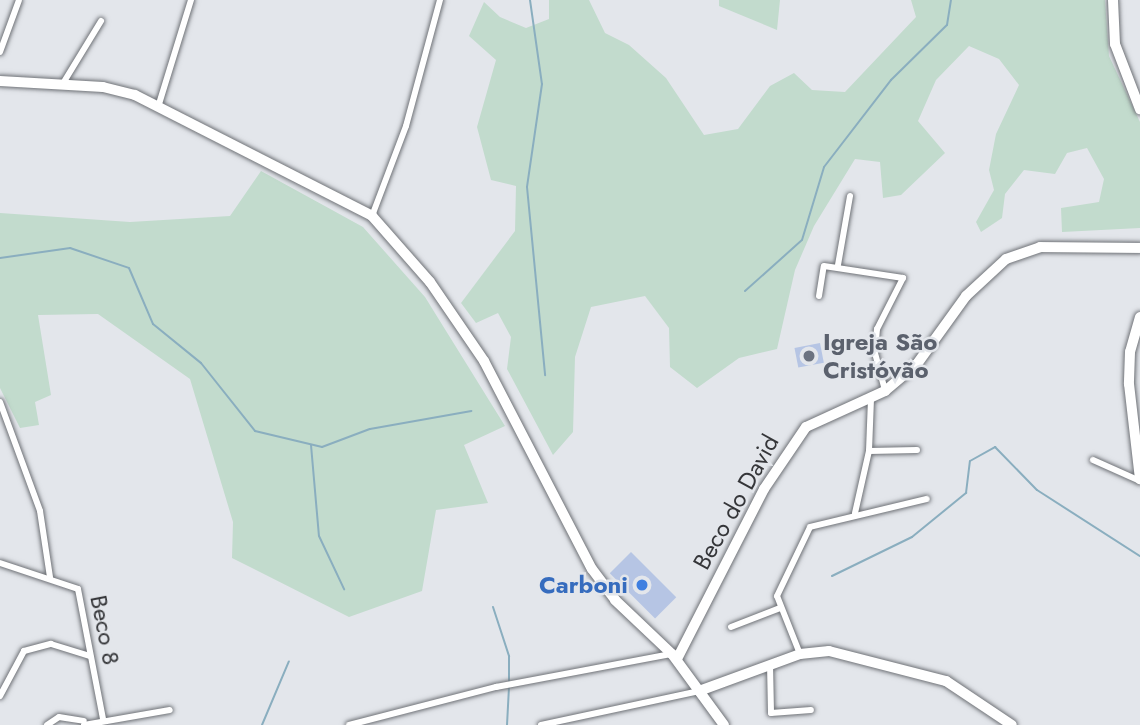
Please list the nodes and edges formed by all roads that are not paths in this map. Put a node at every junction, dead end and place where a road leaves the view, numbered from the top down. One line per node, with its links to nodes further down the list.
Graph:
1 (19, 0): 6 (street)
2 (191, 0): 9 (street)
3 (440, 0): 12 (street)
4 (1113, 0): 10 (main road)
5 (101, 21): 8 (street)
6 (0, 52)
7 (0, 81): 8 (main road)
8 (62, 85): 9 (main road)
9 (159, 104): 12 (main road)
10 (1140, 109)
11 (850, 196): 14 (street)
12 (372, 216): 32 (main road)
13 (1140, 248): 17 (main road, Beco do David)
14 (838, 265): 15 (street); 17 (street)
15 (819, 296)
16 (1140, 317): 23 (main road)
17 (885, 391): 18 (main road, Beco do David)
18 (871, 396): 20 (street); 32 (main road, Beco do David)
19 (0, 402): 27 (street)
20 (869, 450): 21 (street); 25 (street)
21 (917, 450)
22 (1093, 460): 23 (street)
23 (1140, 480)
24 (927, 499): 25 (street)
25 (855, 513): 28 (street)
26 (0, 563): 27 (street, Beco 8)
27 (50, 577): 31 (street, Beco 8)
28 (779, 608): 29 (street); 30 (street)
29 (731, 627)
30 (800, 654): 33 (main road); 46 (main road)
31 (90, 656): 35 (street); 39 (street, Beco 8)
32 (674, 656): 34 (main road); 38 (street)
33 (770, 664): 34 (main road); 37 (street)
34 (699, 691): 44 (street); 45 (main road)
35 (0, 696)
36 (170, 710): 39 (street)
37 (811, 710)
38 (381, 716): 42 (street); 43 (street)
39 (103, 719): 40 (street)
40 (84, 723): 41 (street)
41 (47, 725)
42 (349, 725)
43 (383, 725)
44 (541, 725)
45 (724, 725)
46 (1012, 725)

